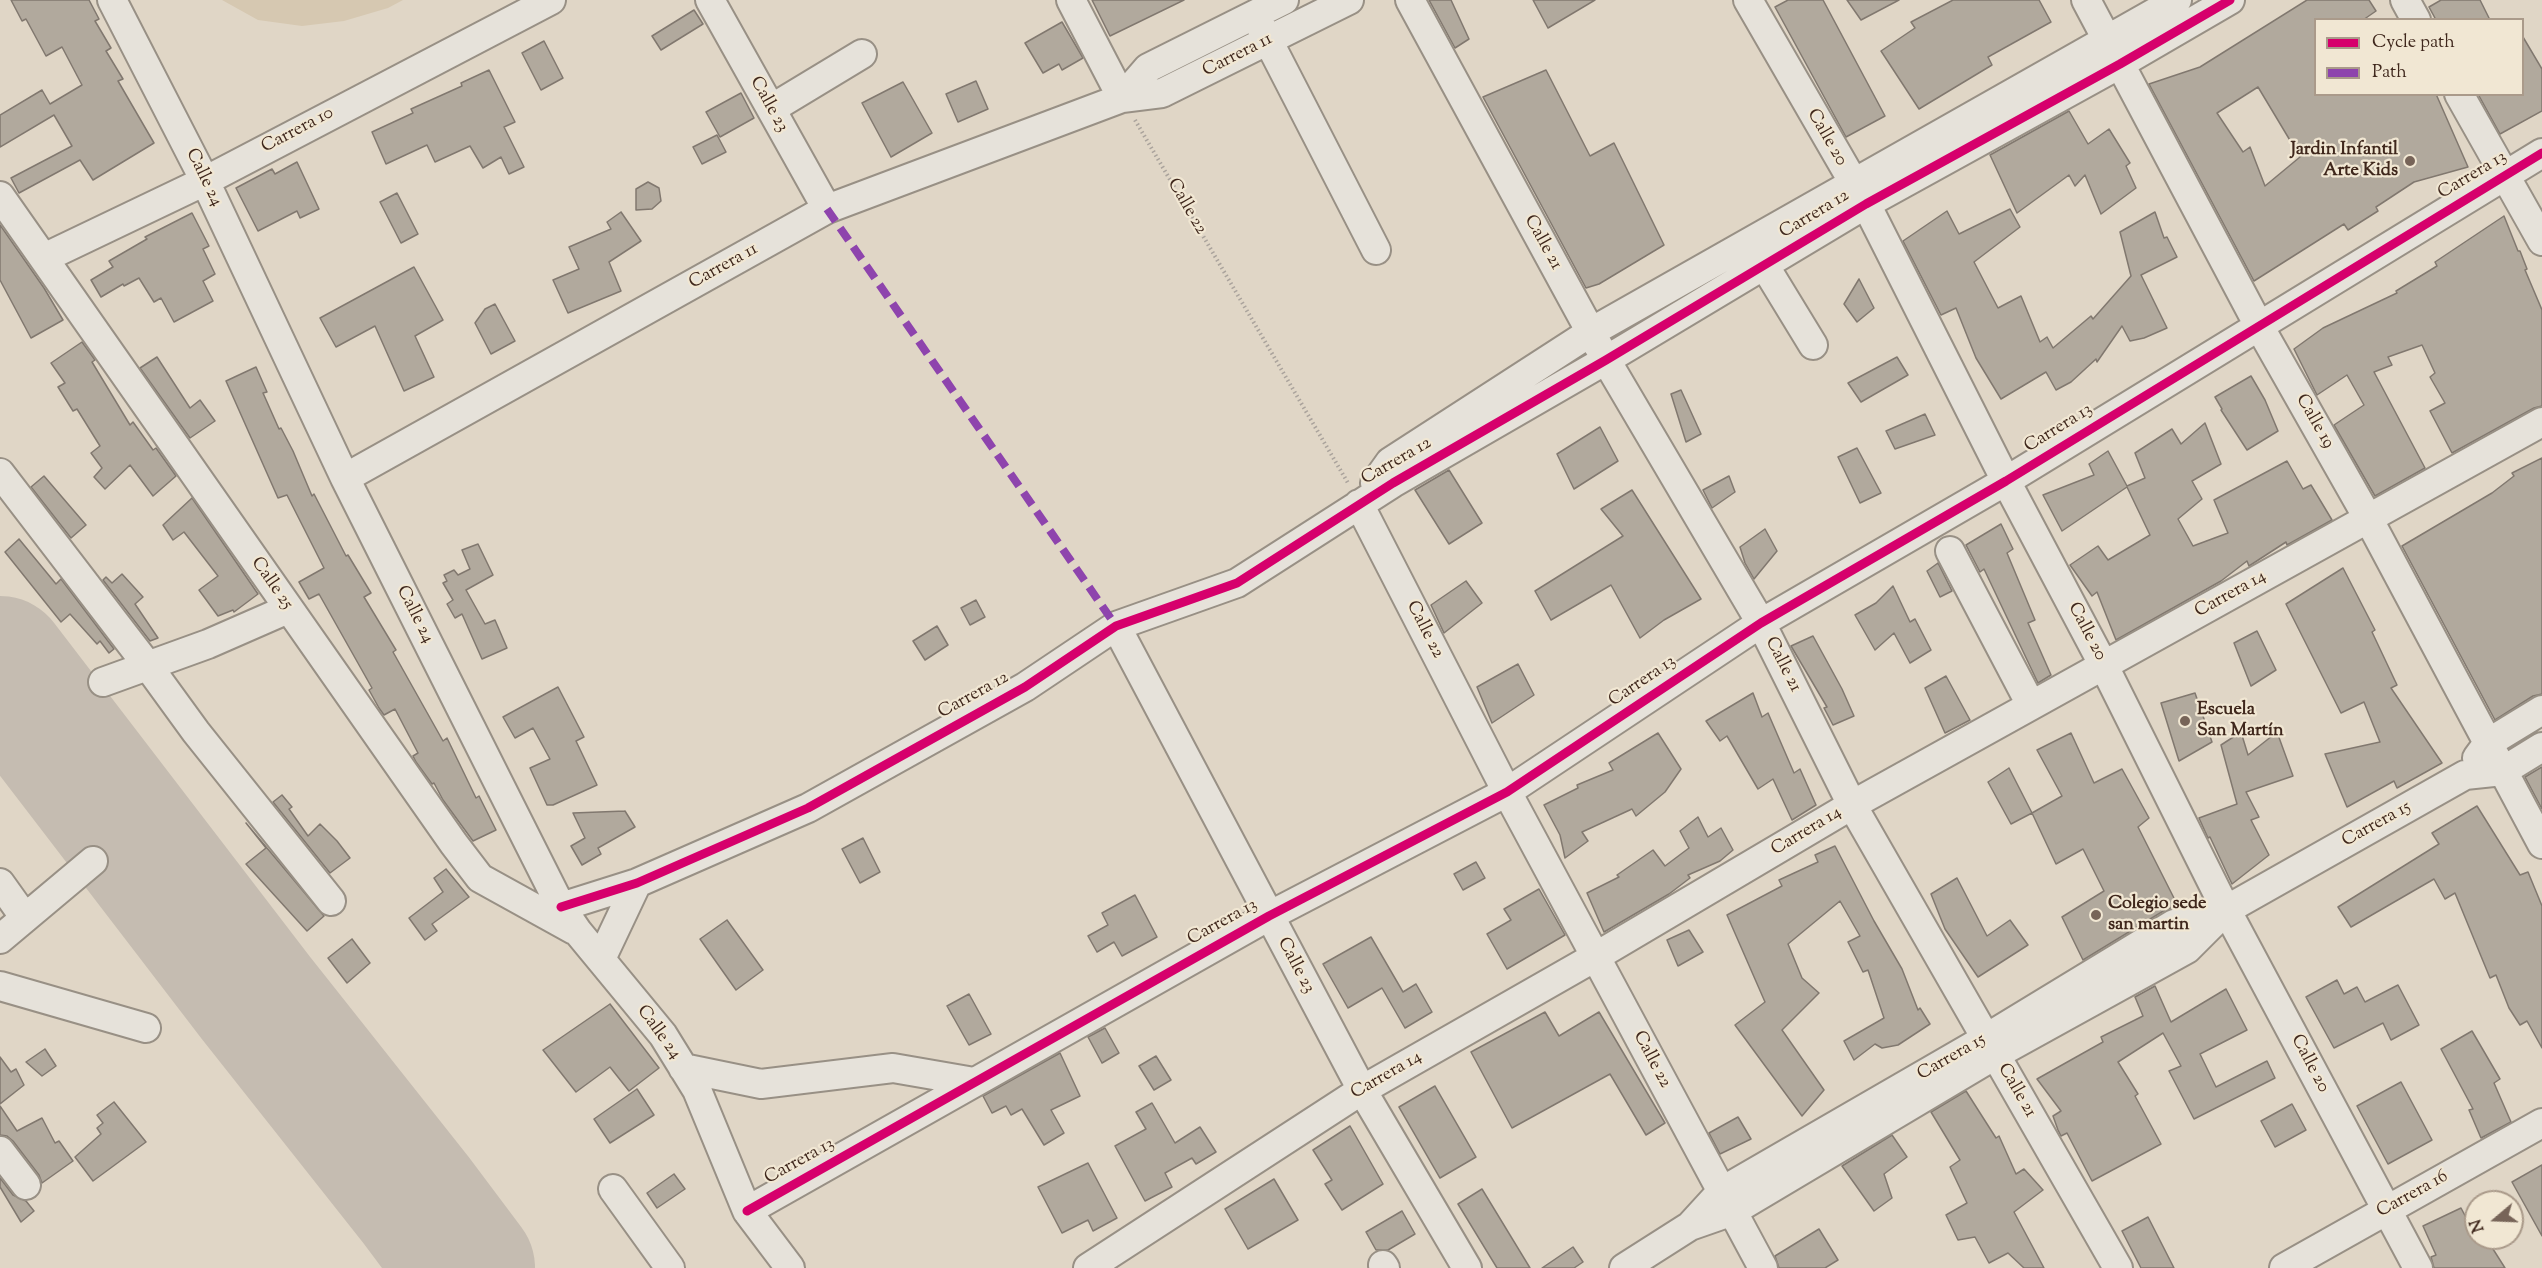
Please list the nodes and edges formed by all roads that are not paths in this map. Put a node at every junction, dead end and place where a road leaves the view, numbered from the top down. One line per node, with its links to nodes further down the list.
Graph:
1 (112, 0): 24 (street, Calle 24)
2 (551, 0): 24 (street, Carrera 10)
3 (710, 0): 21 (street, Calle 23)
4 (1071, 0): 20 (street)
5 (1284, 0): 13 (street, Carrera 11)
6 (1349, 0): 16 (street, Carrera 11)
7 (1410, 0): 33 (street, Calle 21)
8 (1748, 0): 25 (street, Calle 20)
9 (2086, 0): 15 (street, Calle 19)
10 (2177, 0): 15 (street, Carrera 12)
11 (2230, 0): 18 (street, Carrera 12)
12 (2405, 0): 14 (street)
13 (1255, 15): 16 (street); 20 (street, Carrera 11)
14 (2415, 18)
15 (2106, 39): 18 (street, Calle 19); 25 (street, Carrera 12)
16 (1269, 40): 20 (street, Carrera 11); 29 (street)
17 (862, 54): 21 (street)
18 (2120, 64): 25 (street, Carrera 12); 32 (street, Calle 19)
19 (2460, 96): 23 (street)
20 (1122, 98): 27 (street, Carrera 11)
21 (771, 109): 27 (street, Calle 23)
22 (2542, 153): 23 (street, Carrera 13)
23 (2506, 176): 28 (street); 32 (street, Carrera 13)
24 (205, 181): 31 (street, Carrera 10); 38 (street, Calle 24)
25 (1859, 194): 30 (street, Carrera 12); 39 (street, Calle 20)
26 (0, 196): 31 (street, Calle 25)
27 (827, 209): 38 (street, Carrera 11)
28 (2542, 241)
29 (1376, 250)
30 (1758, 254): 33 (street, Carrera 12); 34 (street); 35 (street, Carrera 12)
31 (44, 258): 43 (street, Calle 25)
32 (2259, 326): 39 (street, Carrera 13); 41 (street, Calle 19)
33 (1591, 332): 35 (street, Calle 21); 40 (street, Carrera 12)
34 (1813, 345)
35 (1606, 360): 40 (street, Carrera 12); 44 (street, Calle 21)
36 (2542, 422): 41 (street, Carrera 14)
37 (0, 473): 46 (street)
38 (345, 478): 62 (street, Calle 24)
39 (2006, 481): 44 (street, Carrera 13); 47 (street, Calle 20)
40 (1359, 504): 45 (street, Carrera 12); 55 (street, Calle 22)
41 (2368, 518): 47 (street, Carrera 14); 51 (street, Calle 19)
42 (1950, 551): 49 (street)
43 (288, 609): 46 (street); 66 (street, Calle 25)
44 (1761, 623): 55 (street, Carrera 13); 56 (street, Calle 21)
45 (1116, 626): 60 (street, Carrera 12); 64 (street, Calle 23)
46 (148, 666): 48 (street); 61 (street)
47 (2104, 666): 49 (street, Carrera 14); 63 (street, Calle 20)
48 (103, 682)
49 (2031, 705): 56 (street, Carrera 14)
50 (2542, 711): 51 (street, Carrera 15)
51 (2488, 743): 53 (street, Calle 19); 54 (street, Carrera 15)
52 (2542, 747): 53 (street, Carrera 15)
53 (2503, 771): 54 (street, Carrera 15); 57 (street, Calle 19)
54 (2465, 776): 63 (street, Carrera 15)
55 (1507, 792): 64 (street, Carrera 13); 68 (street, Calle 22)
56 (1852, 805): 68 (street, Carrera 14); 72 (street, Calle 21)
57 (2542, 844)
58 (93, 861): 65 (street)
59 (0, 882): 65 (street)
60 (637, 883): 62 (street, Carrera 12); 69 (street)
61 (331, 901)
62 (561, 907): 66 (street, Calle 24)
63 (2226, 910): 72 (street, Carrera 15); 82 (street, Calle 20)
64 (1269, 916): 74 (street, Carrera 13); 75 (street, Calle 23)
65 (25, 918): 67 (street)
66 (578, 932): 69 (street, Calle 24)
67 (0, 939)
68 (1595, 957): 75 (street, Carrera 14); 80 (street, Calle 22)
69 (601, 959): 73 (street, Calle 24)
70 (0, 986): 71 (street)
71 (146, 1028)
72 (1990, 1047): 80 (street, Carrera 15); 89 (street, Calle 21)
73 (683, 1068): 74 (street); 81 (street, Calle 24)
74 (974, 1082): 81 (street, Carrera 13)
75 (1362, 1090): 85 (street, Carrera 14); 86 (street, Calle 23)
76 (2542, 1123): 82 (street, Carrera 16)
77 (0, 1151): 78 (street)
78 (26, 1185)
79 (613, 1189): 83 (street)
80 (1727, 1201): 87 (street, Carrera 15); 88 (street, Calle 22)
81 (747, 1210): 84 (street, Calle 24)
82 (2387, 1210): 90 (street, Carrera 16); 91 (street, Calle 20)
83 (670, 1268)
84 (790, 1268)
85 (1088, 1268)
86 (1467, 1268)
87 (1624, 1268)
88 (1763, 1268)
89 (2118, 1268)
90 (2284, 1268)
91 (2418, 1268)

